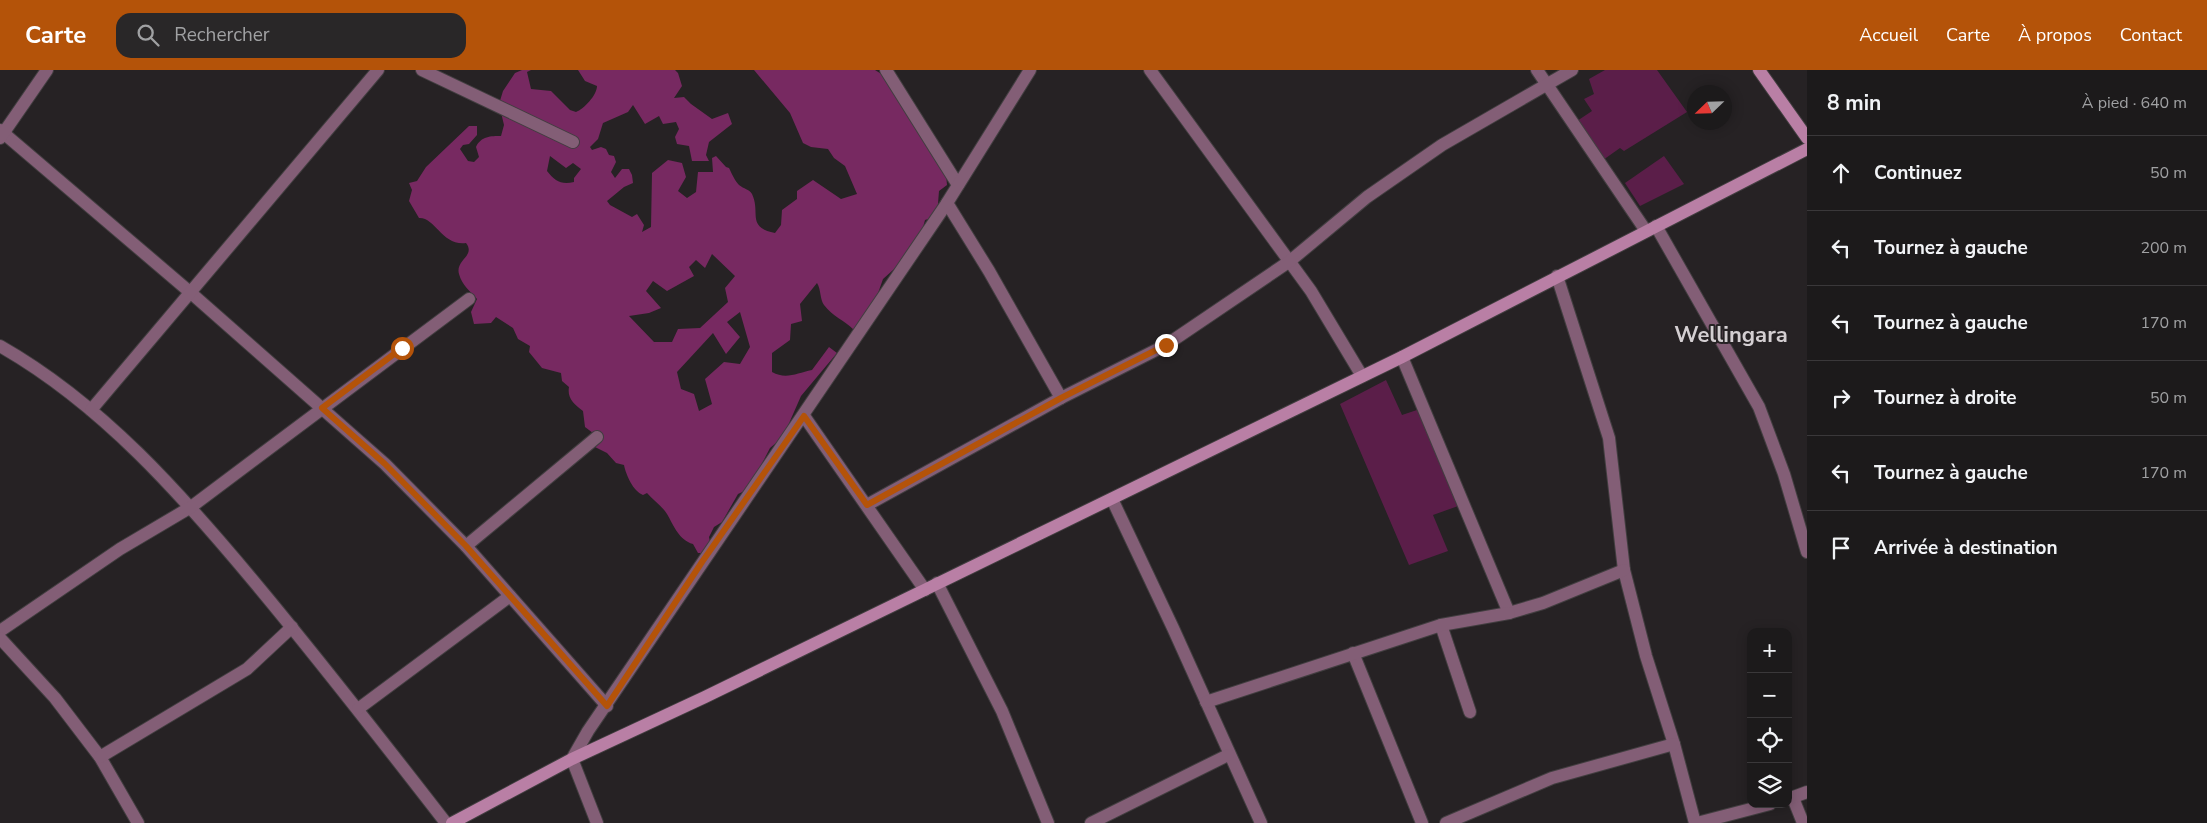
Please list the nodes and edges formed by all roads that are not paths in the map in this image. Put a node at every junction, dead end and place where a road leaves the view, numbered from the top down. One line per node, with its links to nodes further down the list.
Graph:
1 (47, 70): 11 (street)
2 (378, 70): 20 (street)
3 (422, 70): 13 (street)
4 (886, 70): 15 (street)
5 (1030, 70): 15 (street)
6 (1150, 70): 18 (street)
7 (1536, 70): 10 (street)
8 (1572, 70): 10 (street)
9 (1759, 70): 12 (street)
10 (1546, 85): 17 (street); 18 (street)
11 (1, 134): 20 (street)
12 (1807, 138)
13 (573, 142)
14 (1807, 149): 17 (street)
15 (958, 186): 16 (street)
16 (947, 203): 25 (street); 28 (street)
17 (1651, 228): 19 (street); 34 (street)
18 (1290, 261): 24 (street); 25 (street)
19 (1557, 276): 23 (street); 35 (street)
20 (191, 293): 26 (street); 27 (street)
21 (469, 298): 26 (street)
22 (0, 346): 27 (street)
23 (1402, 357): 24 (street); 38 (street)
24 (1362, 376): 30 (street)
25 (1061, 398): 31 (street)
26 (322, 408): 32 (street); 33 (street)
27 (91, 410): 32 (street)
28 (804, 416): 31 (street); 45 (street)
29 (597, 438): 33 (street)
30 (1112, 499): 36 (street); 44 (street)
31 (867, 505): 36 (street)
32 (191, 507): 40 (street); 41 (street)
33 (466, 546): 37 (street)
34 (1807, 552)
35 (1624, 570): 38 (street); 48 (street)
36 (931, 586): 51 (street); 60 (street)
37 (510, 596): 45 (street); 46 (street)
38 (1510, 613): 39 (street)
39 (1441, 625): 43 (street); 47 (street)
40 (292, 627): 46 (street); 50 (street)
41 (0, 631)
42 (0, 638): 50 (street)
43 (1353, 653): 44 (street); 63 (street)
44 (1206, 702): 49 (street)
45 (607, 706): 51 (street)
46 (358, 710): 57 (street)
47 (1470, 712)
48 (1674, 744): 64 (street); 65 (street)
49 (1228, 755): 61 (street); 62 (street)
50 (100, 757): 56 (street)
51 (572, 759): 58 (street); 59 (street)
52 (1807, 792): 53 (street)
53 (1792, 799)
54 (1792, 801): 66 (street)
55 (1754, 808): 65 (street)
56 (138, 823)
57 (446, 823)
58 (452, 823)
59 (597, 823)
60 (1048, 823)
61 (1090, 823)
62 (1261, 823)
63 (1422, 823)
64 (1446, 823)
65 (1696, 823)
66 (1802, 823)

